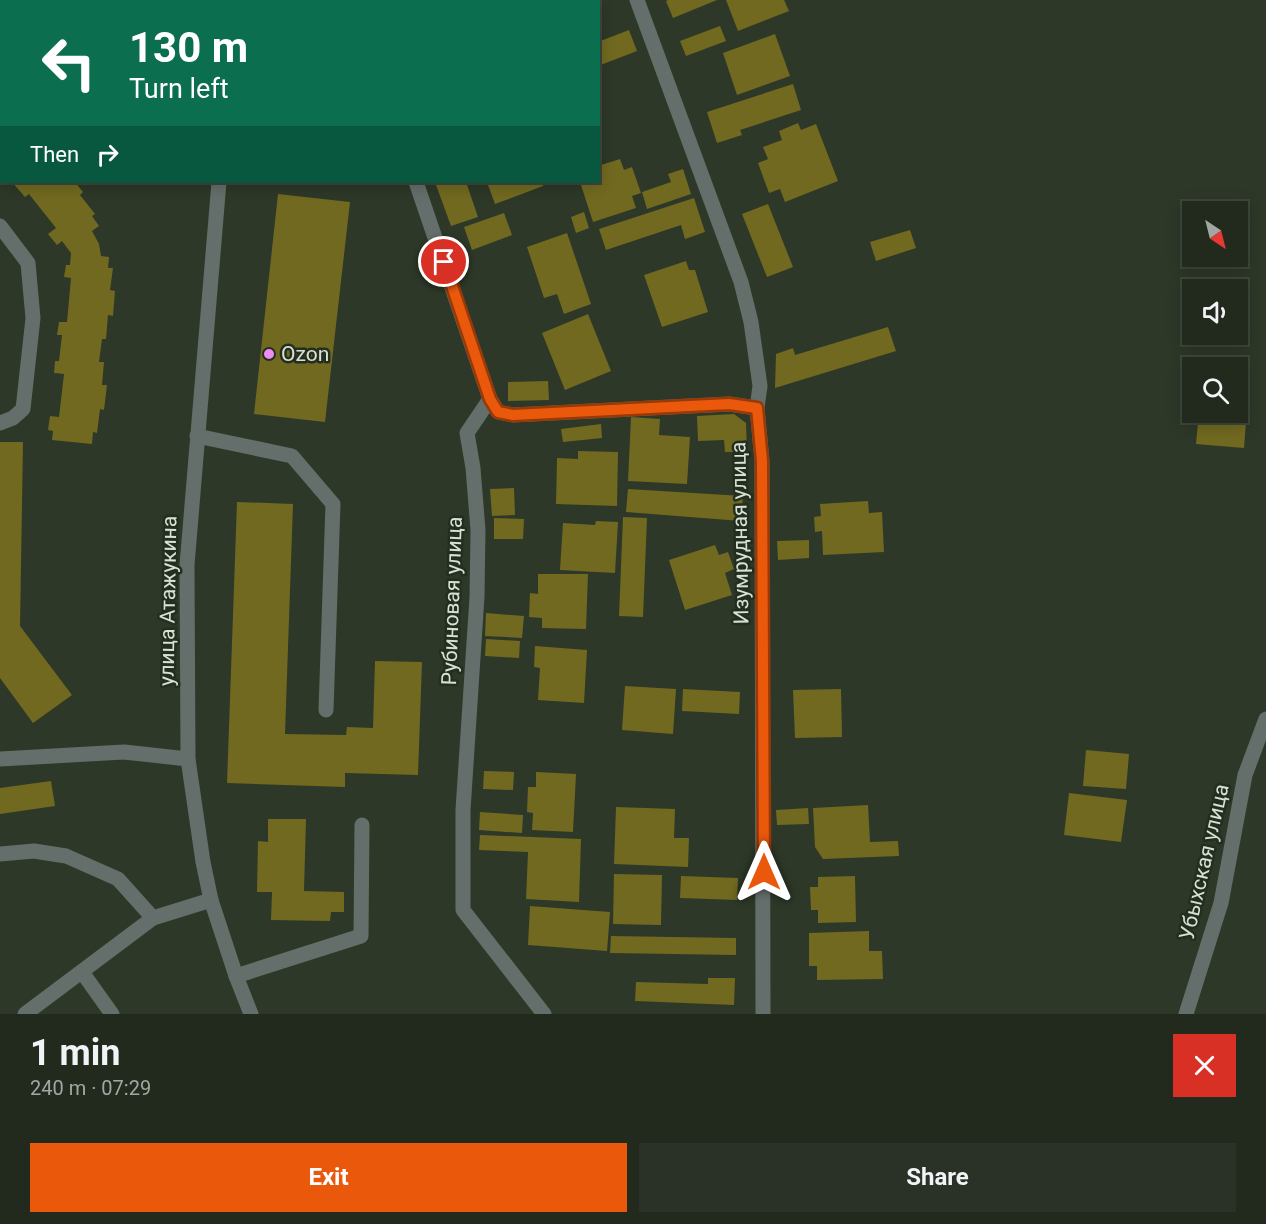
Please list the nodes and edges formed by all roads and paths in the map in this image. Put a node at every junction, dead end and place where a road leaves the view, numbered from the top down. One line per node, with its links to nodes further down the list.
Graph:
1 (636, 0): 6 (street, Изумрудная улица)
2 (219, 183): 8 (street, улица Атажукина)
3 (416, 183): 5 (street)
4 (0, 226): 7 (street)
5 (490, 399): 6 (street); 22 (street, Рубиновая улица)
6 (757, 408): 23 (street, Изумрудная улица)
7 (0, 423)
8 (196, 436): 9 (street); 12 (street, улица Атажукина)
9 (326, 711)
10 (1266, 719): 24 (street, Убыхская улица)
11 (3, 754): 12 (street)
12 (188, 759): 15 (street, улица Атажукина)
13 (362, 825): 18 (street)
14 (0, 854): 16 (street)
15 (211, 900): 16 (street); 18 (street, улица Атажукина)
16 (153, 918): 17 (street)
17 (82, 972): 19 (street); 20 (street)
18 (236, 976): 21 (street, улица Атажукина)
19 (25, 1014)
20 (112, 1014)
21 (251, 1014)
22 (544, 1014)
23 (763, 1014)
24 (1186, 1014)

